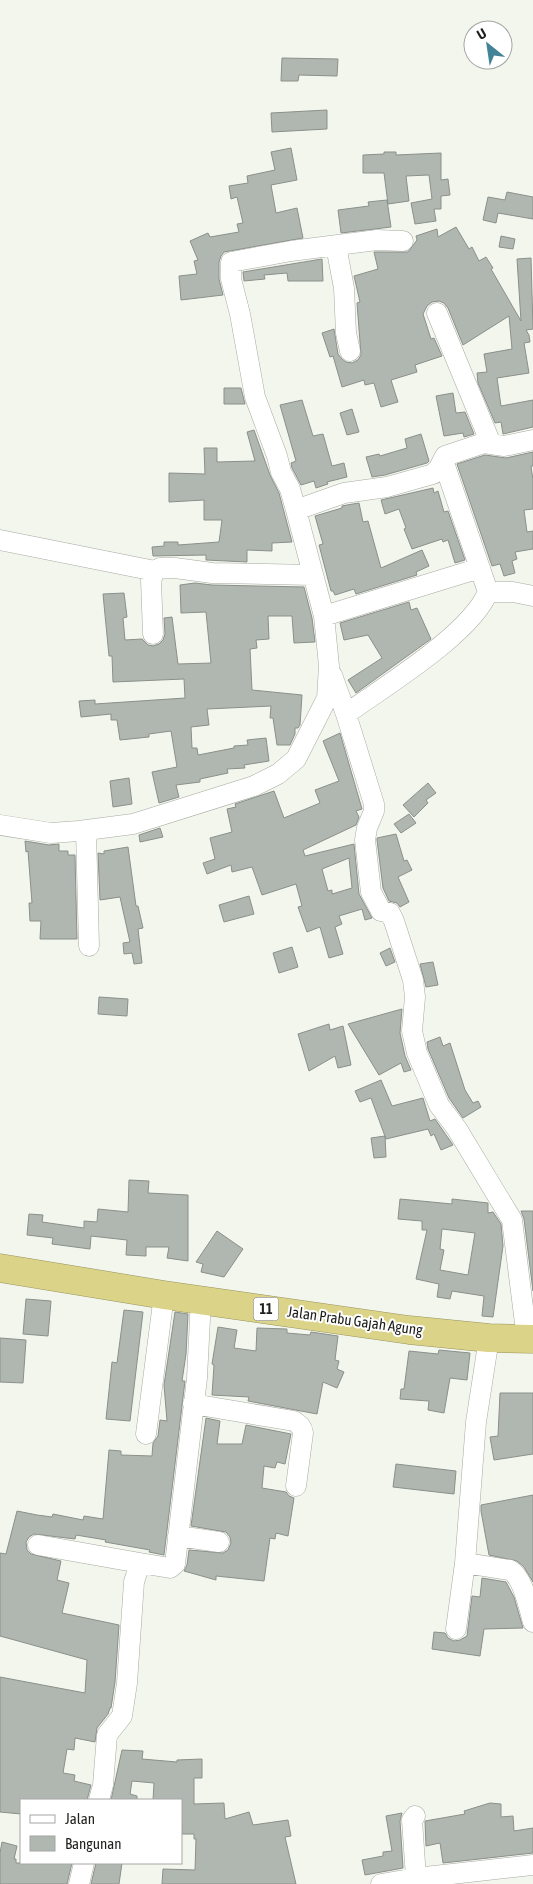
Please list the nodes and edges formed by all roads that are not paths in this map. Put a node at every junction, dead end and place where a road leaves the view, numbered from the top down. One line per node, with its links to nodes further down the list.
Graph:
1 (403, 241): 2 (street)
2 (336, 246): 4 (street); 8 (street)
3 (437, 313): 6 (street)
4 (350, 351)
5 (533, 440): 6 (street)
6 (491, 444): 7 (street)
7 (443, 460): 8 (street); 10 (street)
8 (296, 510): 12 (street)
9 (0, 540): 11 (street)
10 (480, 568): 13 (street); 15 (street)
11 (154, 572): 12 (street); 16 (street)
12 (313, 575): 15 (street)
13 (488, 592): 14 (street); 18 (street)
14 (533, 596)
15 (324, 616): 17 (street)
16 (153, 634)
17 (329, 666): 18 (street); 20 (street)
18 (346, 714): 26 (street)
19 (0, 825): 20 (street)
20 (86, 831): 21 (street)
21 (89, 946)
22 (0, 1268): 23 (highway, Jalan Prabu Gajah Agung / 11)
23 (164, 1295): 24 (highway, Jalan Prabu Gajah Agung / 11); 28 (street)
24 (201, 1299): 25 (highway, Jalan Prabu Gajah Agung / 11); 27 (street)
25 (489, 1338): 26 (highway, Jalan Prabu Gajah Agung / 11); 34 (street)
26 (530, 1339)
27 (194, 1404): 29 (street); 30 (street)
28 (146, 1434)
29 (296, 1486)
30 (178, 1536): 31 (street); 33 (street)
31 (219, 1542)
32 (38, 1545): 33 (street)
33 (140, 1562): 37 (street)
34 (465, 1563): 35 (street); 36 (street)
35 (533, 1622)
36 (456, 1629)
37 (100, 1799)
38 (415, 1816): 41 (street)
39 (84, 1864): 42 (street)
40 (533, 1865): 41 (street)
41 (416, 1878): 43 (street)
42 (79, 1884)
43 (382, 1884)

